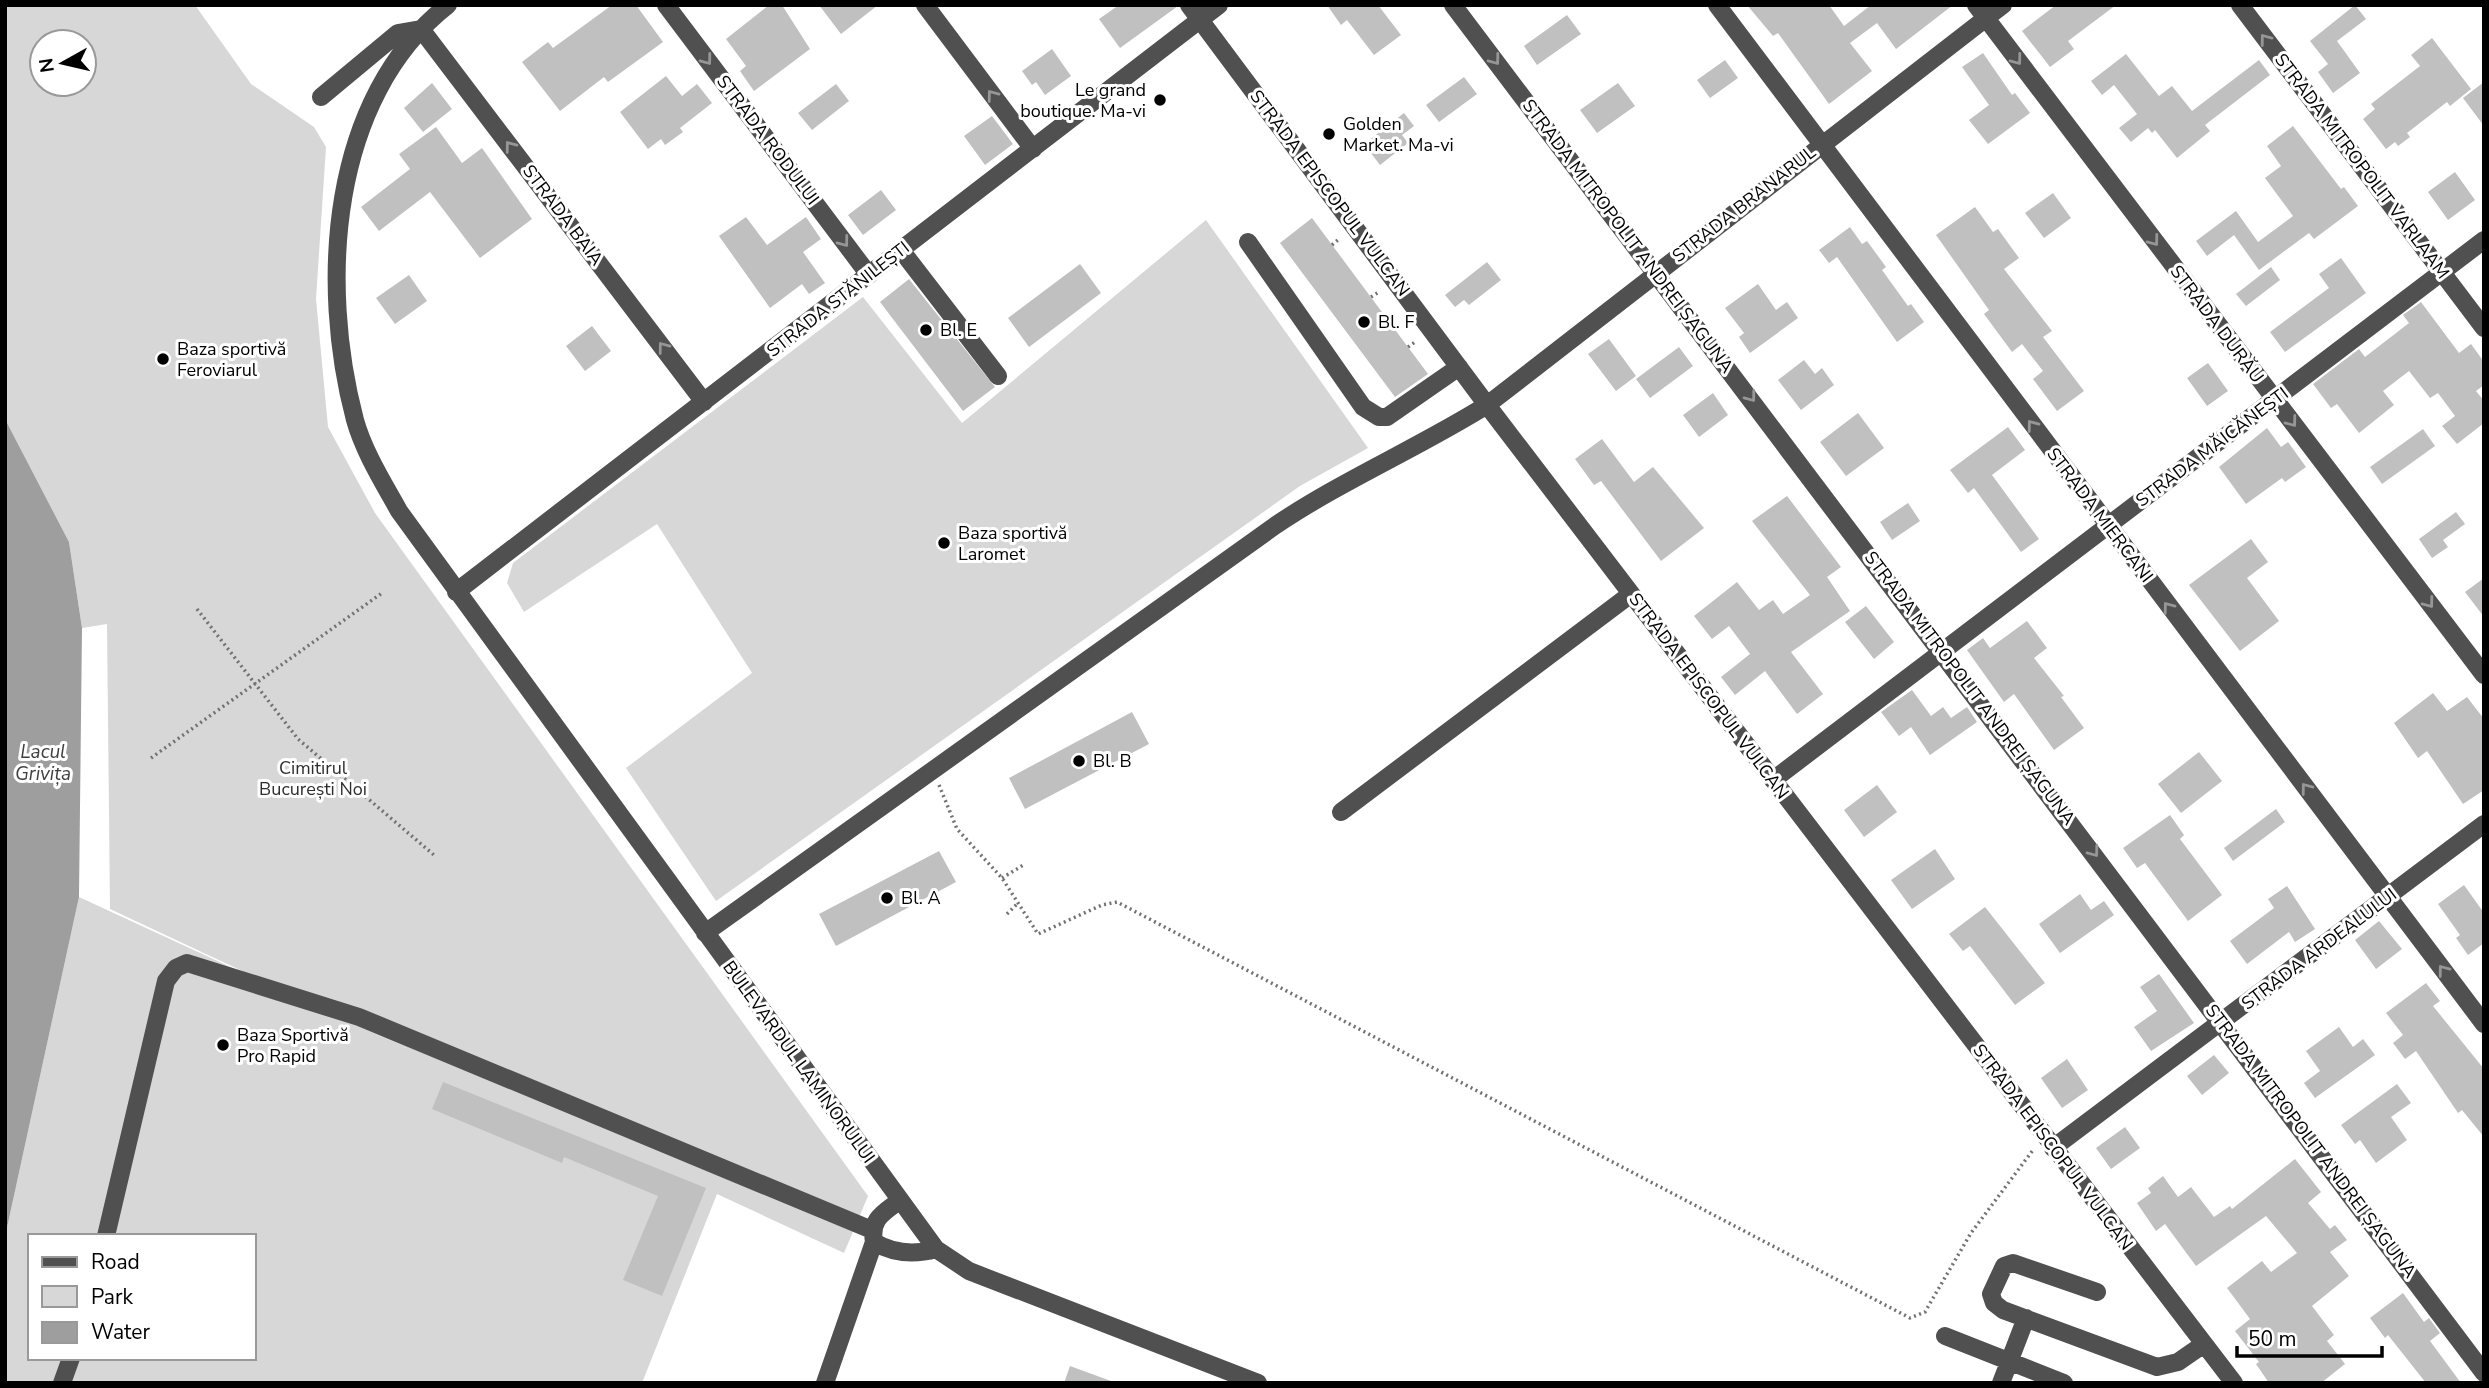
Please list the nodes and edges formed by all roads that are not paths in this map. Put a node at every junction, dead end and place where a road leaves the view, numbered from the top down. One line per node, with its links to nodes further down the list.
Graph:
1 (449, 5): 11 (street)
2 (666, 5): 20 (street, STRADA RODULUI, one-way to 20)
3 (925, 5): 14 (street, one-way to 3)
4 (1219, 5): 10 (street, STRADA STĂNILEȘTI)
5 (1453, 5): 18 (street, STRADA MITROPOLIT ANDREI ȘAGUNA, one-way to 18)
6 (1717, 5): 13 (street, STRADA MIERCANI)
7 (2003, 5): 9 (street, STRADA BRANARUL)
8 (2240, 5): 19 (street, STRADA MITROPOLIT VARLAAM, one-way to 8)
9 (1981, 12): 13 (street, STRADA BRANARUL); 24 (street, STRADA DURĂU, one-way to 24)
10 (1195, 13): 14 (street, STRADA STĂNILEȘTI); 22 (street, STRADA EPISCOPUL VULCAN)
11 (421, 29): 12 (street); 25 (street, STRADA BAIA, one-way to 11); 28 (street, BULEVARDUL LAMINORULUI)
12 (321, 97)
13 (1821, 143): 18 (street, STRADA BRANARUL); 27 (street, STRADA MIERCANI, one-way to 13)
14 (1034, 149): 17 (street, STRADA STĂNILEȘTI)
15 (2484, 240): 19 (street, STRADA MĂICĂNEȘTI)
16 (1248, 242): 22 (street)
17 (901, 250): 20 (street, STRADA STĂNILEȘTI); 23 (street)
18 (1656, 272): 26 (street, STRADA BRANARUL); 30 (street, STRADA MITROPOLIT ANDREI ȘAGUNA, one-way to 30)
19 (2442, 272): 21 (street, STRADA MITROPOLIT VARLAAM); 24 (street, STRADA MĂICĂNEȘTI)
20 (869, 275): 25 (street, STRADA STĂNILEȘTI)
21 (2484, 328)
22 (1459, 367): 26 (street, STRADA EPISCOPUL VULCAN)
23 (998, 376)
24 (2274, 400): 27 (street, STRADA MĂICĂNEȘTI); 31 (street, STRADA DURĂU, one-way to 31)
25 (704, 402): 28 (street, STRADA STĂNILEȘTI)
26 (1487, 405): 29 (street, STRADA EPISCOPUL VULCAN); 36 (street, STRADA BRANARUL)
27 (2107, 526): 30 (street, STRADA MĂICĂNEȘTI); 35 (street, STRADA MIERCANI, one-way to 27)
28 (456, 592): 36 (street, BULEVARDUL LAMINORULUI)
29 (1631, 594): 32 (street, STRADA EPISCOPUL VULCAN); 33 (street)
30 (1942, 650): 32 (street, STRADA MĂICĂNEȘTI); 37 (street, STRADA MITROPOLIT ANDREI ȘAGUNA, one-way to 37)
31 (2484, 675)
32 (1773, 780): 39 (street, STRADA EPISCOPUL VULCAN)
33 (1341, 812)
34 (2484, 824): 35 (street, STRADA ARDEALULUI)
35 (2387, 897): 37 (street, STRADA ARDEALULUI); 38 (street, STRADA MIERCANI, one-way to 35)
36 (705, 933): 40 (street, BULEVARDUL LAMINORULUI)
37 (2222, 1023): 39 (street, STRADA ARDEALULUI); 50 (street, STRADA MITROPOLIT ANDREI ȘAGUNA)
38 (2484, 1024)
39 (2053, 1149): 47 (street, STRADA EPISCOPUL VULCAN)
40 (899, 1201): 42 (street); 43 (street, BULEVARDUL LAMINORULUI)
41 (106, 1234): 42 (street)
42 (873, 1236): 43 (street); 52 (street)
43 (936, 1249): 53 (street, BULEVARDUL LAMINORULUI)
44 (2097, 1292): 45 (street)
45 (2026, 1318): 47 (street); 49 (street)
46 (1945, 1336): 49 (street)
47 (2204, 1343): 56 (street, STRADA EPISCOPUL VULCAN)
48 (70, 1360): 51 (street)
49 (2009, 1361): 54 (street); 55 (street)
50 (2484, 1373)
51 (62, 1383)
52 (825, 1383)
53 (1258, 1383)
54 (2001, 1383)
55 (2064, 1383)
56 (2234, 1383)

